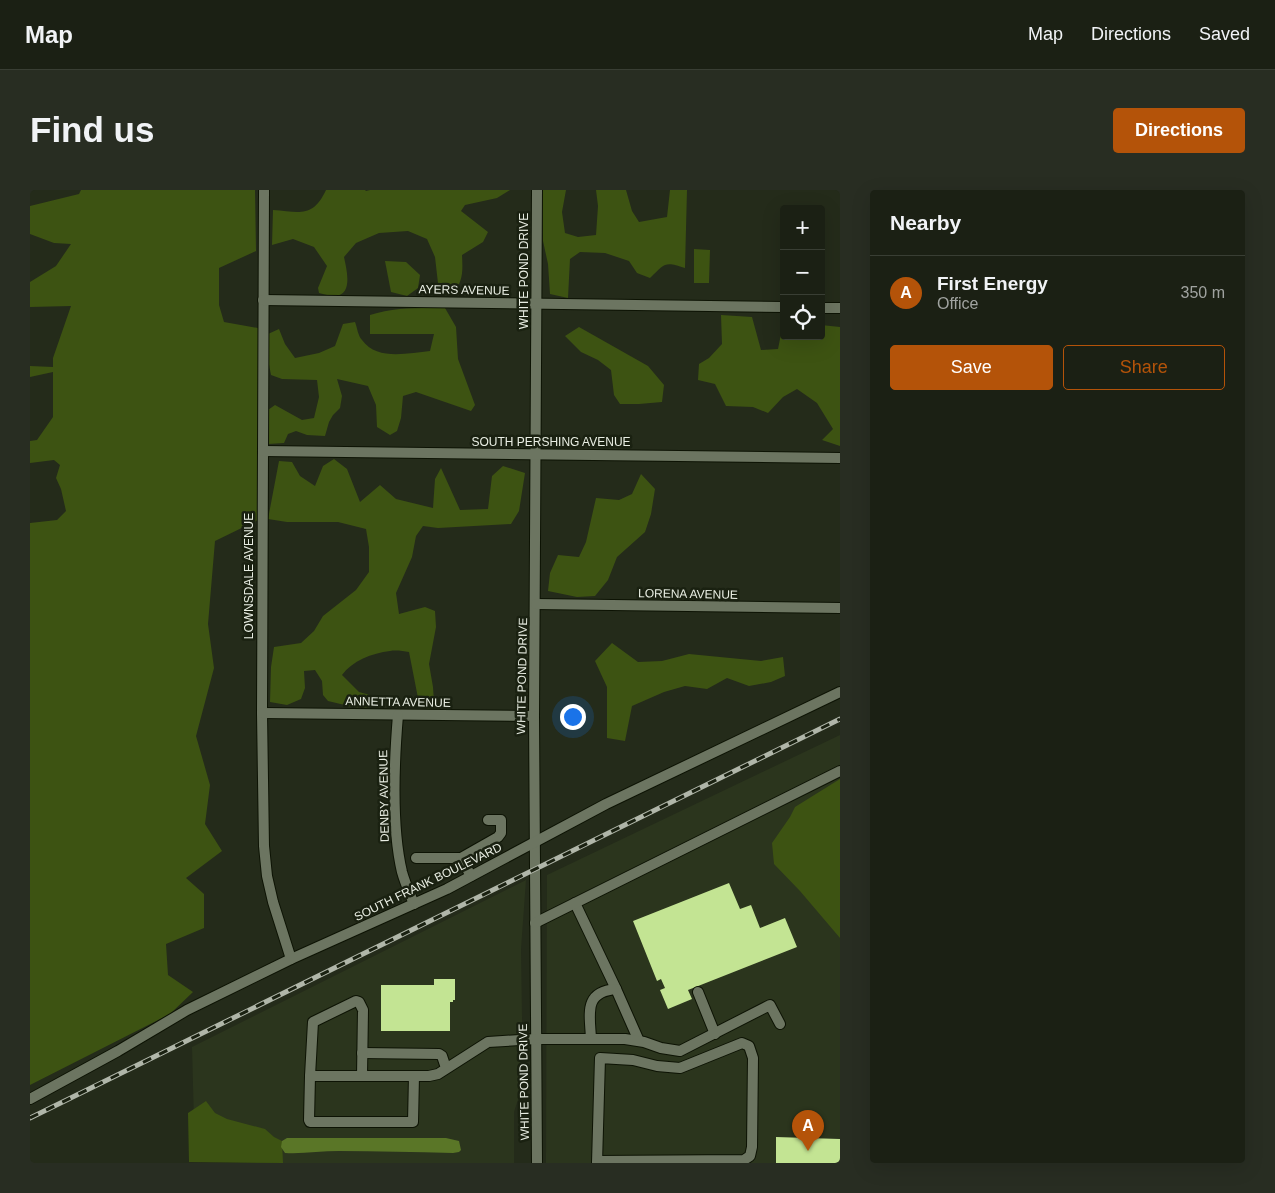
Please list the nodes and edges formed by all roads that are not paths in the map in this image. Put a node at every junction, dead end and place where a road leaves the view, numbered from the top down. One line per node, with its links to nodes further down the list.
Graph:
1 (264, 190): 3 (street, LOWNSDALE AVENUE)
2 (537, 190): 4 (street, WHITE POND DRIVE)
3 (264, 300): 4 (street, AYERS AVENUE); 8 (street, LOWNSDALE AVENUE)
4 (537, 303): 5 (street, AYERS AVENUE); 9 (street, WHITE POND DRIVE)
5 (780, 307)
6 (825, 308): 7 (street)
7 (840, 308)
8 (263, 451): 9 (street, SOUTH PERSHING AVENUE); 14 (street, LOWNSDALE AVENUE)
9 (536, 454): 10 (street, SOUTH PERSHING AVENUE); 11 (street, WHITE POND DRIVE)
10 (840, 458)
11 (536, 604): 12 (street, LORENA AVENUE); 16 (street, WHITE POND DRIVE)
12 (840, 608)
13 (840, 692): 19 (street, SOUTH FRANK BOULEVARD)
14 (262, 713): 15 (street, ANNETTA AVENUE); 26 (street, LOWNSDALE AVENUE)
15 (398, 715): 16 (street, ANNETTA AVENUE); 24 (street, DENBY AVENUE)
16 (534, 716): 19 (street, WHITE POND DRIVE)
17 (840, 771): 23 (street)
18 (488, 820): 21 (street)
19 (535, 842): 22 (street, SOUTH FRANK BOULEVARD); 25 (street, WHITE POND DRIVE)
20 (416, 858): 21 (street)
21 (461, 858): 22 (street)
22 (471, 876): 24 (street, SOUTH FRANK BOULEVARD)
23 (575, 903): 25 (street); 27 (street)
24 (414, 904): 26 (street, SOUTH FRANK BOULEVARD)
25 (535, 922): 31 (street, WHITE POND DRIVE)
26 (291, 959): 40 (street, SOUTH FRANK BOULEVARD)
27 (616, 989): 32 (street); 33 (street)
28 (698, 992): 30 (street)
29 (780, 1024): 30 (street)
30 (715, 1034): 33 (street)
31 (536, 1039): 32 (street); 36 (street); 42 (street, WHITE POND DRIVE)
32 (595, 1039): 33 (street); 35 (street)
33 (639, 1041)
34 (362, 1053): 36 (street); 37 (street); 38 (street)
35 (600, 1058): 41 (street); 41 (street)
36 (446, 1068): 39 (street)
37 (310, 1076): 38 (street); 39 (street)
38 (362, 1076): 39 (street)
39 (414, 1076)
40 (30, 1099)
41 (597, 1162)
42 (537, 1163)

